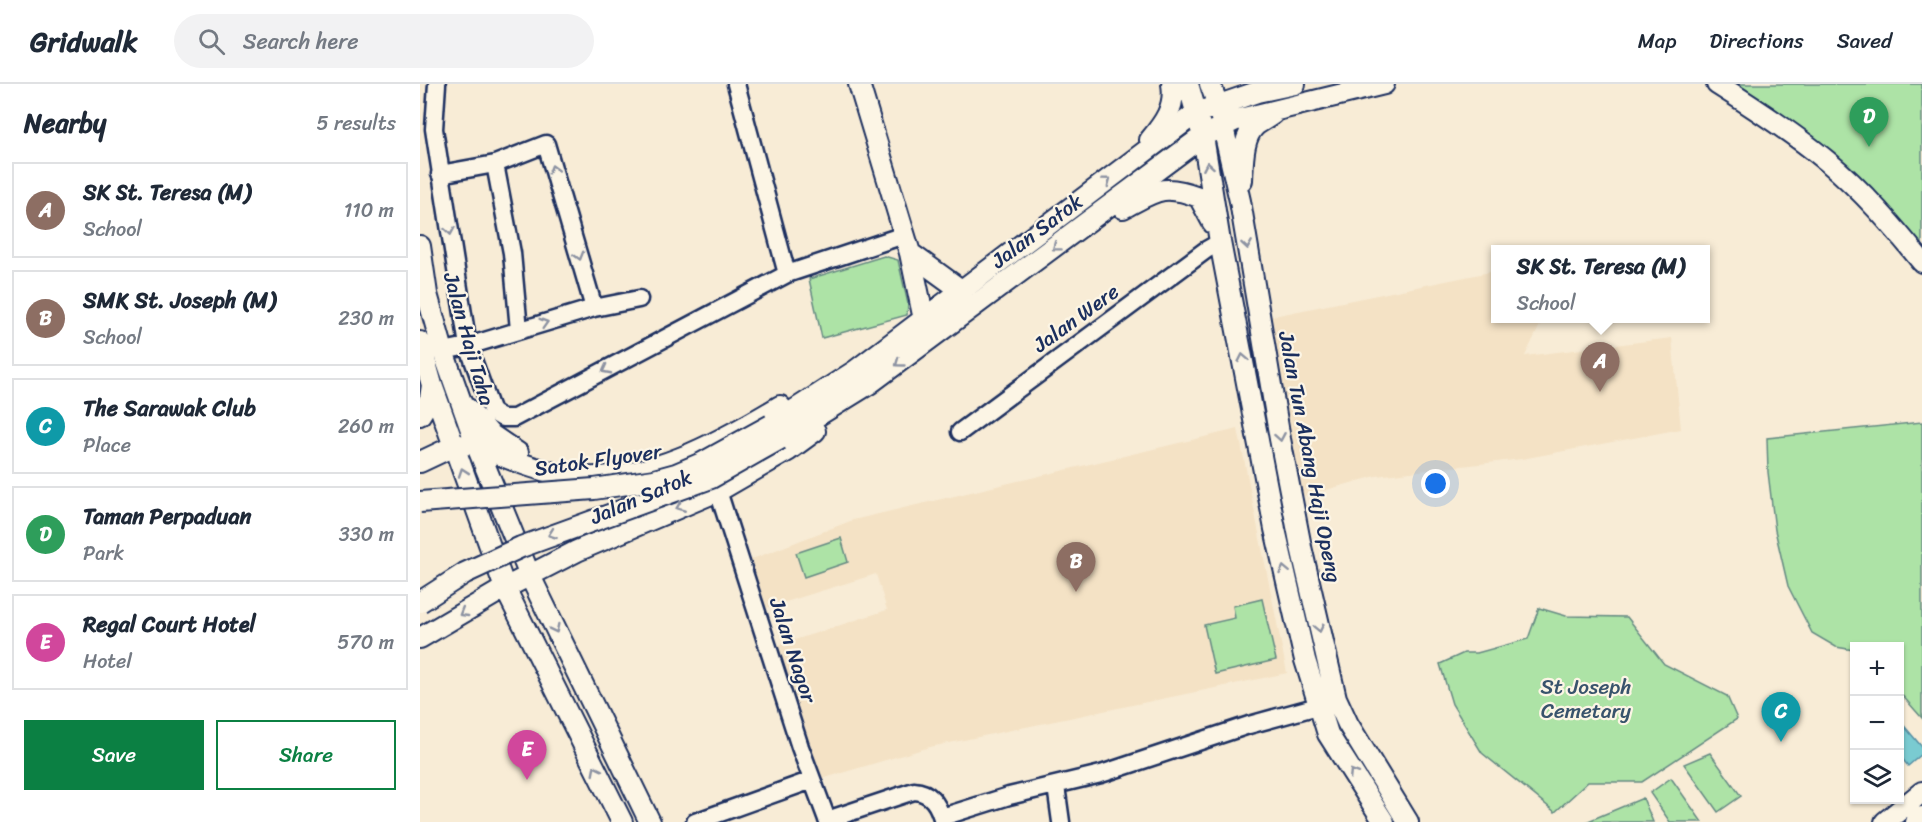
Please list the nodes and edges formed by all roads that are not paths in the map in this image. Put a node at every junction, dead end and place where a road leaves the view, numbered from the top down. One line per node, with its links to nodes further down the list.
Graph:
1 (437, 84): 19 (street)
2 (736, 84): 26 (street)
3 (859, 84): 23 (main road)
4 (1172, 84): 17 (main road)
5 (1188, 84): 14 (main road)
6 (1210, 84): 12 (main road, Jalan Tun Abang Haji Openg)
7 (1236, 84): 11 (main road)
8 (1295, 84): 11 (main road)
9 (1384, 84): 13 (main road, Jalan Satok)
10 (1717, 84): 25 (main road)
11 (1263, 89): 12 (main road)
12 (1218, 105): 14 (main road); 15 (main road, Jalan Tun Abang Haji Openg)
13 (1283, 108): 15 (main road, Jalan Satok); 20 (main road)
14 (1196, 112): 16 (main road); 17 (main road, Jalan Satok)
15 (1223, 126): 16 (main road, Jalan Satok); 20 (main road, Jalan Tun Abang Haji Openg)
16 (1203, 136): 21 (main road, Jalan Satok); 22 (main road, one-way to 16)
17 (1133, 161): 27 (main road, Jalan Satok, one-way to 17)
18 (495, 164): 19 (street); 30 (street); 32 (street)
19 (440, 174): 34 (street, one-way to 34)
20 (1240, 201): 65 (main road, Jalan Tun Abang Haji Openg, one-way to 65)
21 (1080, 229): 22 (main road); 36 (main road, Jalan Satok, one-way to 36)
22 (1220, 242): 41 (street, Jalan Were); 52 (main road, one-way to 22)
23 (907, 244): 26 (street); 27 (main road); 31 (main road)
24 (420, 246): 35 (main road, Jalan Haji Taha)
25 (1922, 262)
26 (787, 274): 34 (street, one-way to 34)
27 (961, 290): 29 (main road, Jalan Satok)
28 (639, 299): 30 (street)
29 (942, 304): 31 (main road, Jalan Satok); 40 (main road, Jalan Satok)
30 (594, 308): 32 (street, one-way to 30)
31 (923, 315): 45 (main road, Jalan Satok)
32 (519, 330): 34 (street)
33 (420, 342): 37 (main road)
34 (468, 346): 35 (street)
35 (443, 351): 38 (main road, Jalan Haji Taha)
36 (869, 384): 40 (main road, Jalan Satok); 46 (main road, Jalan Satok)
37 (432, 385): 39 (main road); 43 (main road)
38 (459, 398): 42 (main road, Jalan Haji Taha); 45 (main road)
39 (420, 415)
40 (776, 432): 47 (main road, Satok Flyover, bridge); 50 (main road, Jalan Satok, one-way to 50, bridge)
41 (960, 432)
42 (476, 444): 43 (main road); 45 (main road, Jalan Satok); 48 (main road, Jalan Haji Taha)
43 (454, 446): 44 (main road); 49 (main road, one-way to 43)
44 (420, 462)
45 (548, 471)
46 (718, 491): 48 (main road, Jalan Satok, one-way to 48); 53 (street, Jalan Nagor)
47 (420, 502)
48 (530, 576): 49 (main road, Jalan Satok); 61 (main road, Jalan Haji Taha, one-way to 61)
49 (505, 588): 51 (main road, Jalan Satok, one-way to 51); 60 (main road, one-way to 49)
50 (420, 602)
51 (420, 638)
52 (1318, 706): 54 (street); 64 (main road, one-way to 52)
53 (812, 780): 56 (street); 59 (street, Jalan Nagor)
54 (1056, 786): 58 (street); 63 (street)
55 (1922, 792): 66 (main road)
56 (730, 816): 62 (street)
57 (1922, 818): 67 (main road)
58 (943, 819): 59 (street)
59 (827, 821)
60 (622, 822)
61 (650, 822)
62 (695, 822)
63 (1061, 822)
64 (1384, 822)
65 (1408, 822)
66 (1886, 822)
67 (1916, 822)

